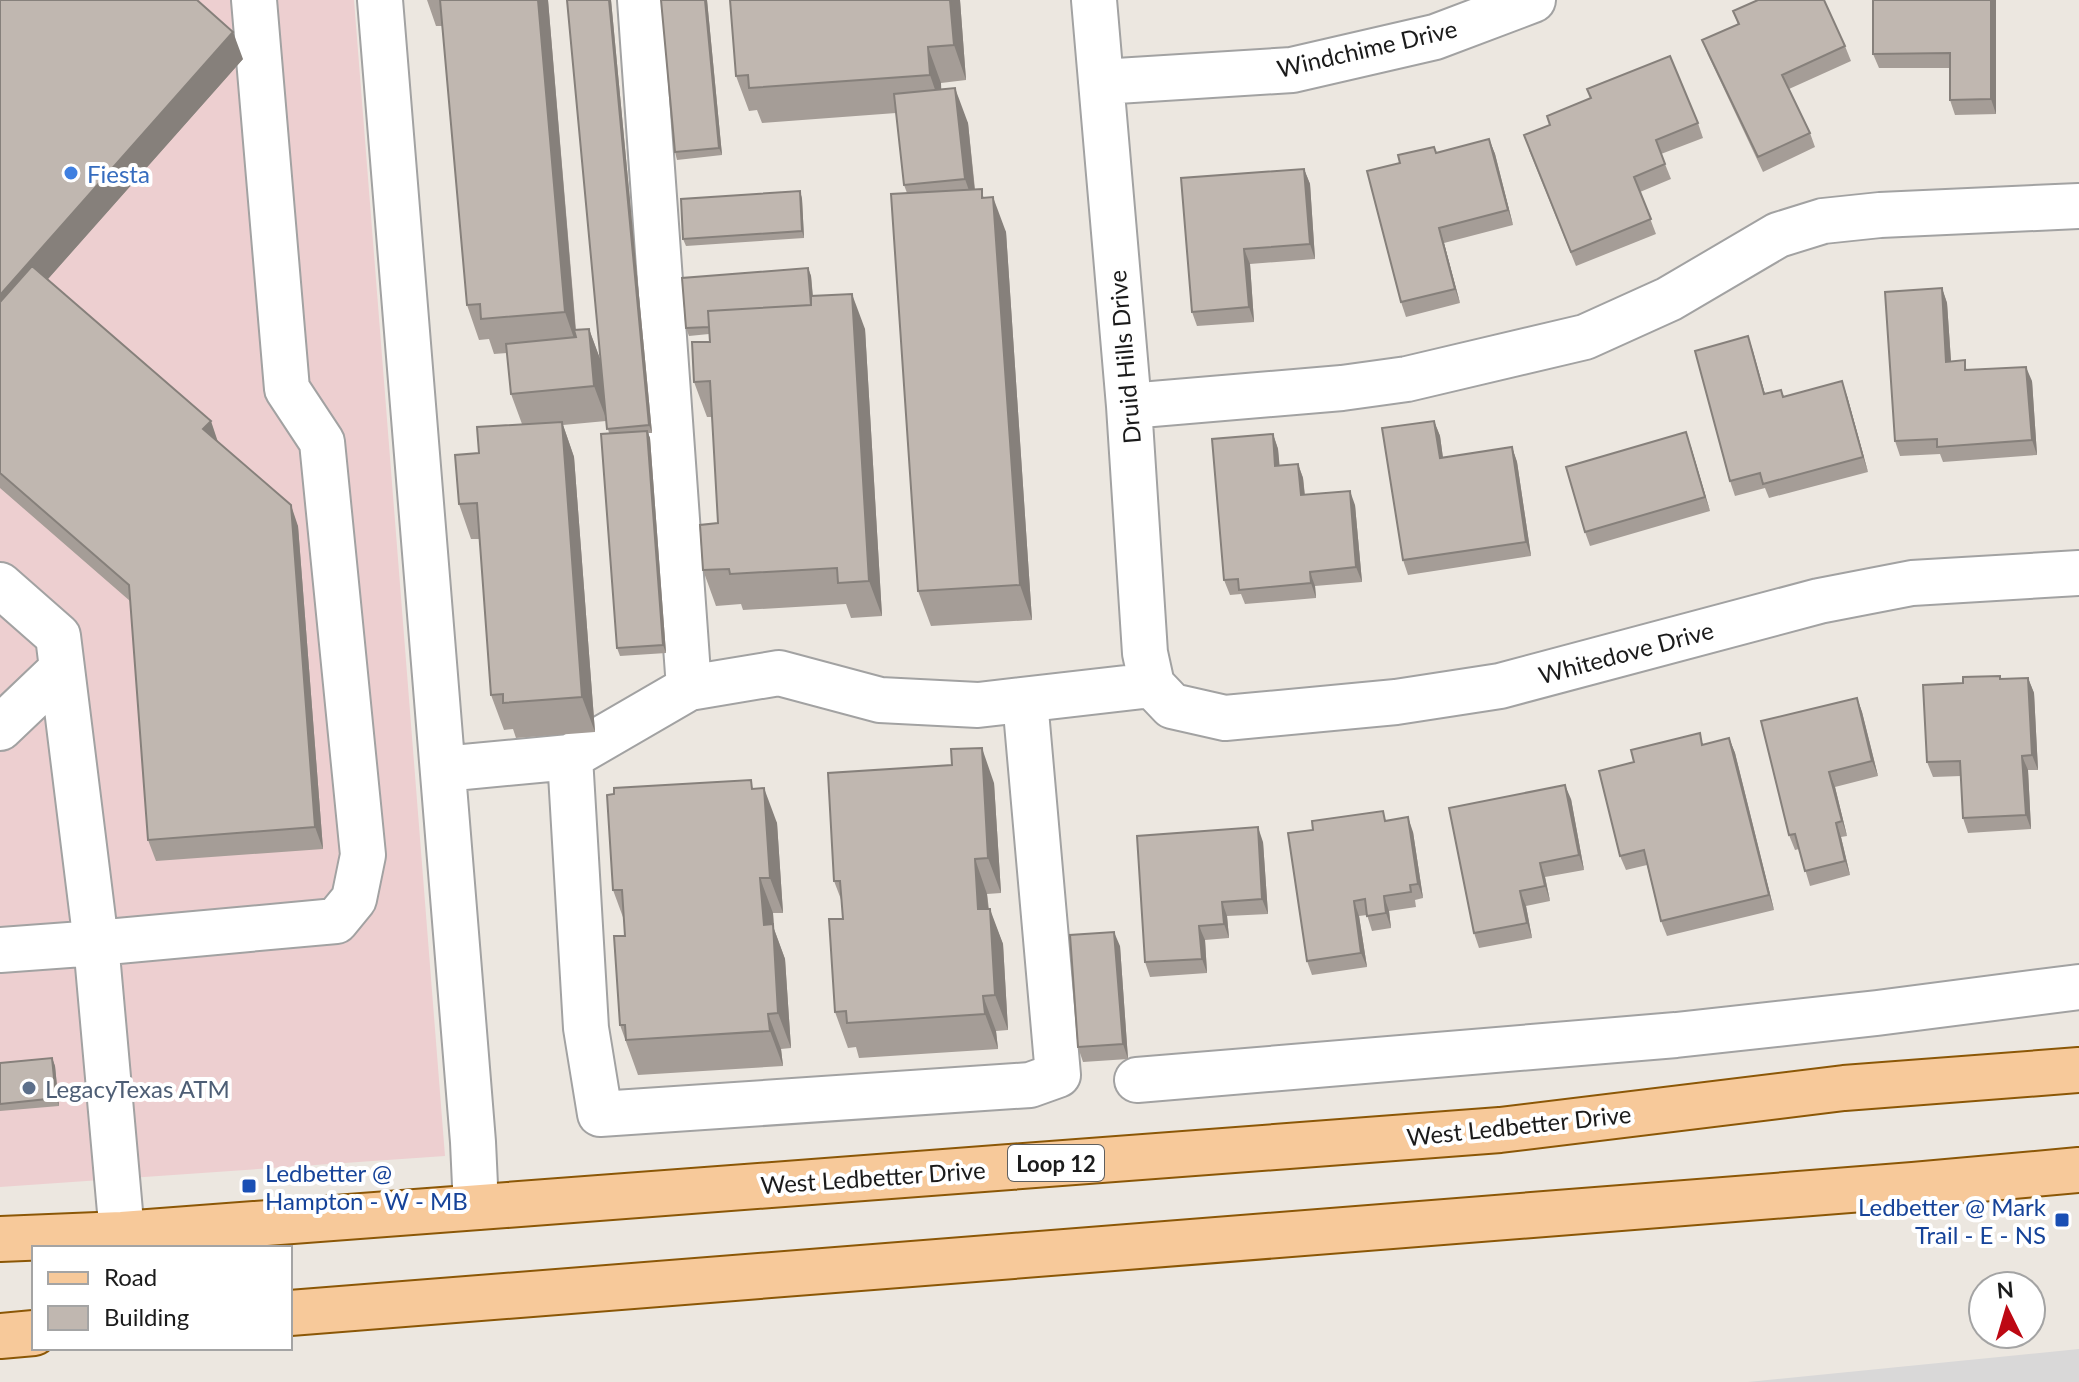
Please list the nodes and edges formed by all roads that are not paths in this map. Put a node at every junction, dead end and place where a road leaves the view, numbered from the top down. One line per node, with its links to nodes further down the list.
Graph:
1 (254, 0): 18 (street)
2 (380, 0): 17 (street)
3 (640, 0): 12 (street)
4 (1094, 0): 6 (street, Druid Hills Drive)
5 (1533, 0): 6 (street, Windchime Drive)
6 (1101, 82): 8 (street, Druid Hills Drive)
7 (2079, 206): 8 (street)
8 (1129, 406): 13 (street, Druid Hills Drive)
9 (2079, 573): 13 (street, Whitedove Drive)
10 (0, 585): 11 (street)
11 (62, 669): 15 (street); 18 (street)
12 (689, 688): 14 (street, Whitedove Drive); 16 (street)
13 (1162, 696): 14 (street, Whitedove Drive)
14 (1025, 700): 16 (street)
15 (0, 728)
16 (570, 757): 17 (street)
17 (443, 769): 24 (street)
18 (96, 943): 19 (street); 25 (street)
19 (0, 950)
20 (2079, 987): 22 (street)
21 (2079, 1070): 24 (main road, West Ledbetter Drive / Loop 12)
22 (1137, 1080)
23 (2079, 1170): 27 (main road)
24 (476, 1207): 25 (main road, West Ledbetter Drive / Loop 12)
25 (122, 1234): 26 (main road, West Ledbetter Drive / Loop 12)
26 (0, 1239)
27 (292, 1313)
28 (32, 1333): 29 (main road)
29 (0, 1336)

